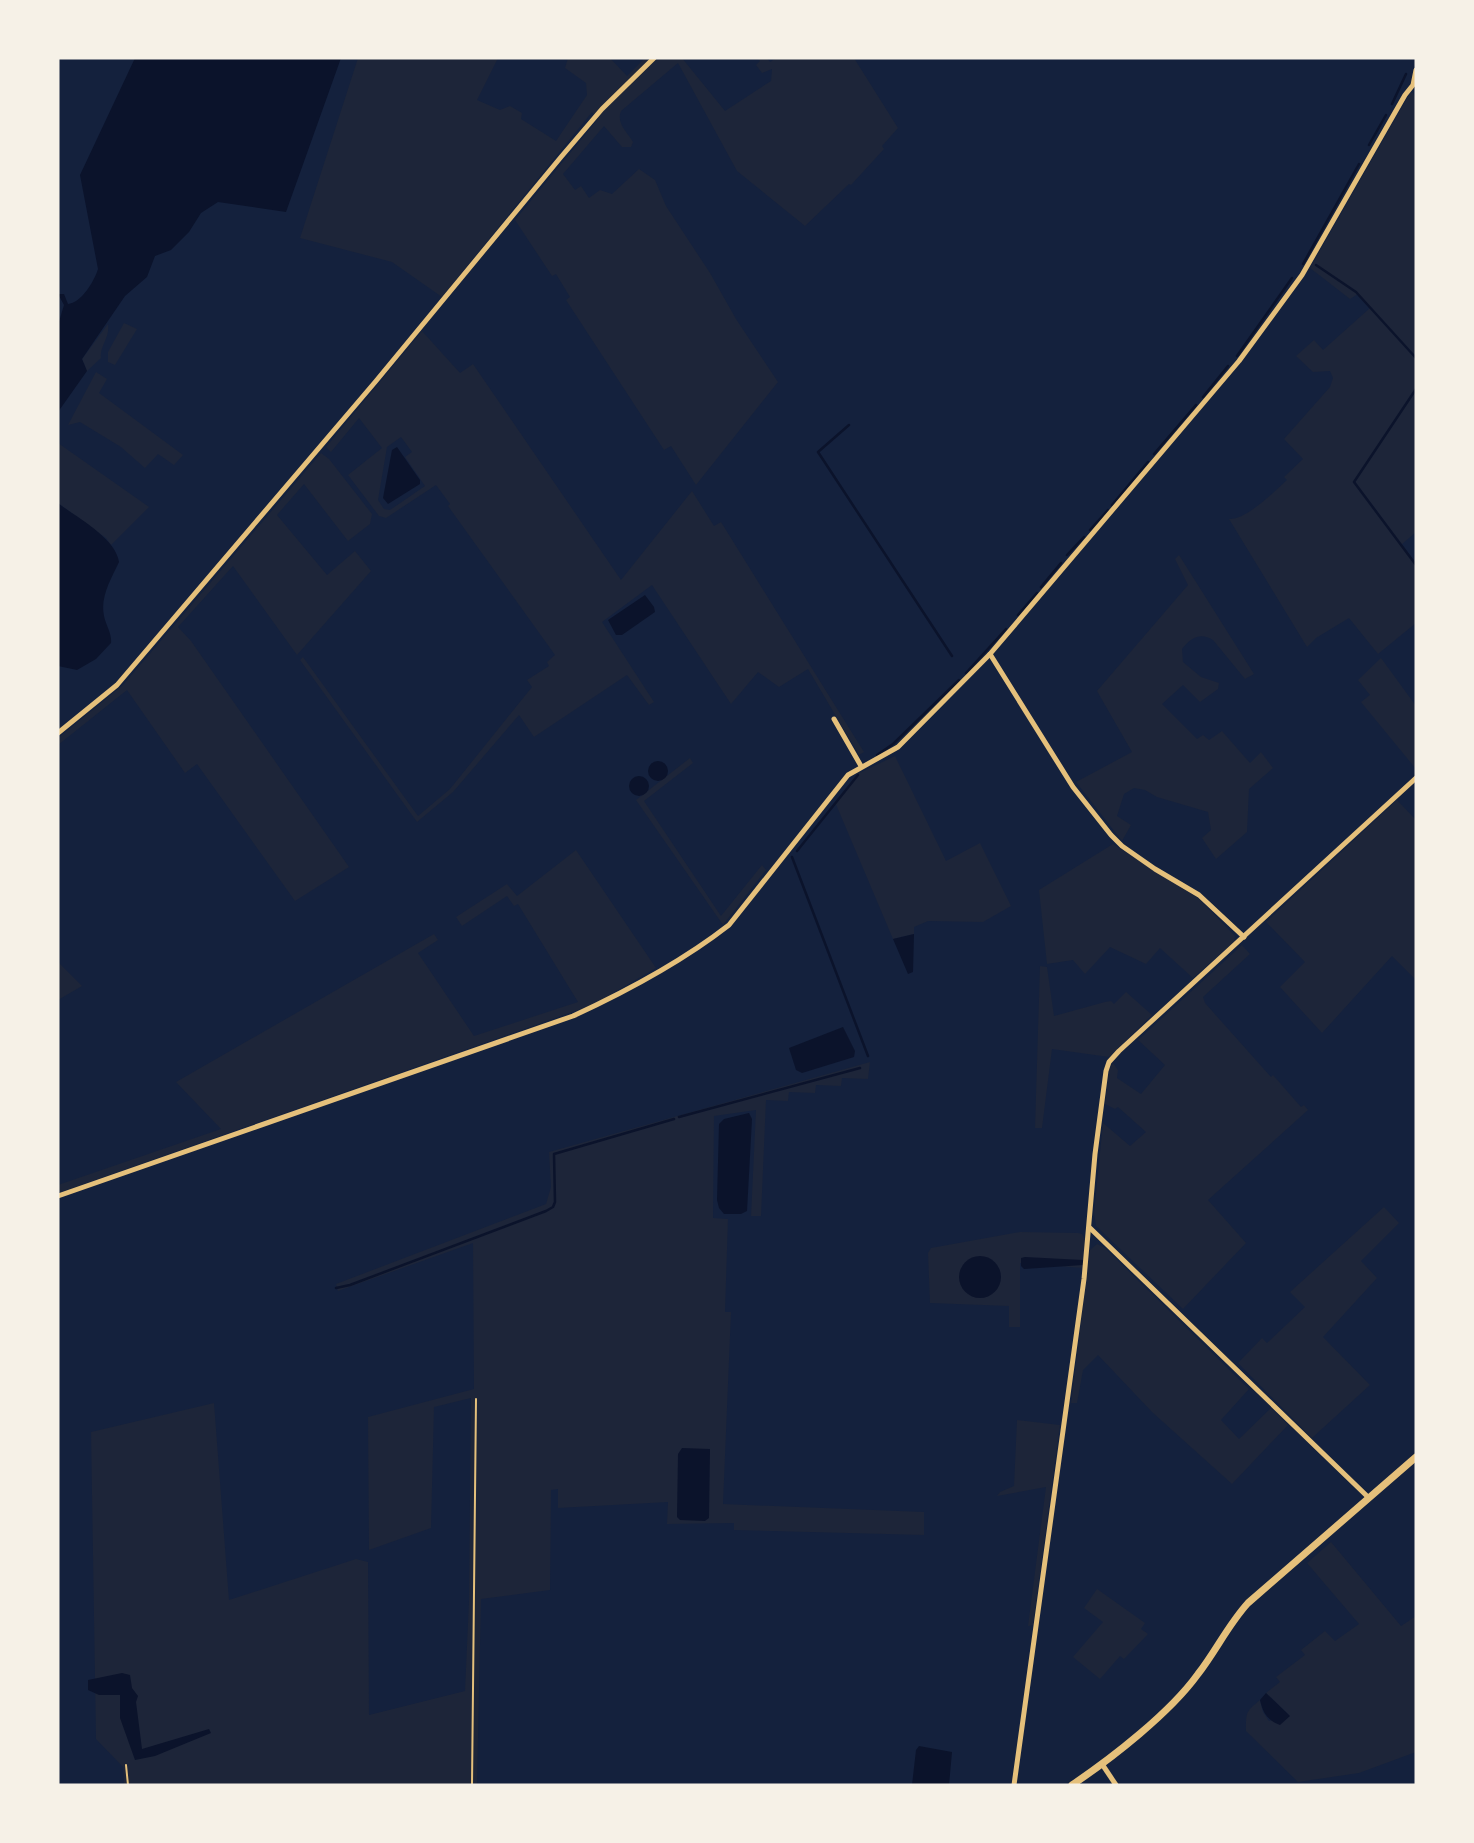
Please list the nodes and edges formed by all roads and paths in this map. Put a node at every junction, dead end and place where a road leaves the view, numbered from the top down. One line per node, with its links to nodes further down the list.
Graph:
1 (654, 58): 6 (street)
2 (1416, 70): 3 (street)
3 (1415, 87): 4 (street)
4 (990, 653): 7 (street); 9 (street)
5 (834, 719): 7 (street)
6 (58, 733)
7 (862, 766): 10 (street)
8 (1416, 778): 9 (street)
9 (1244, 937): 11 (street)
10 (58, 1196)
11 (1090, 1228): 14 (street); 19 (street)
12 (475, 1399): 18 (path)
13 (1416, 1457): 14 (street)
14 (1369, 1498): 15 (street)
15 (1102, 1764): 20 (street); 21 (street)
16 (126, 1765): 17 (path)
17 (128, 1785)
18 (472, 1785)
19 (1014, 1785)
20 (1072, 1785)
21 (1116, 1785)

